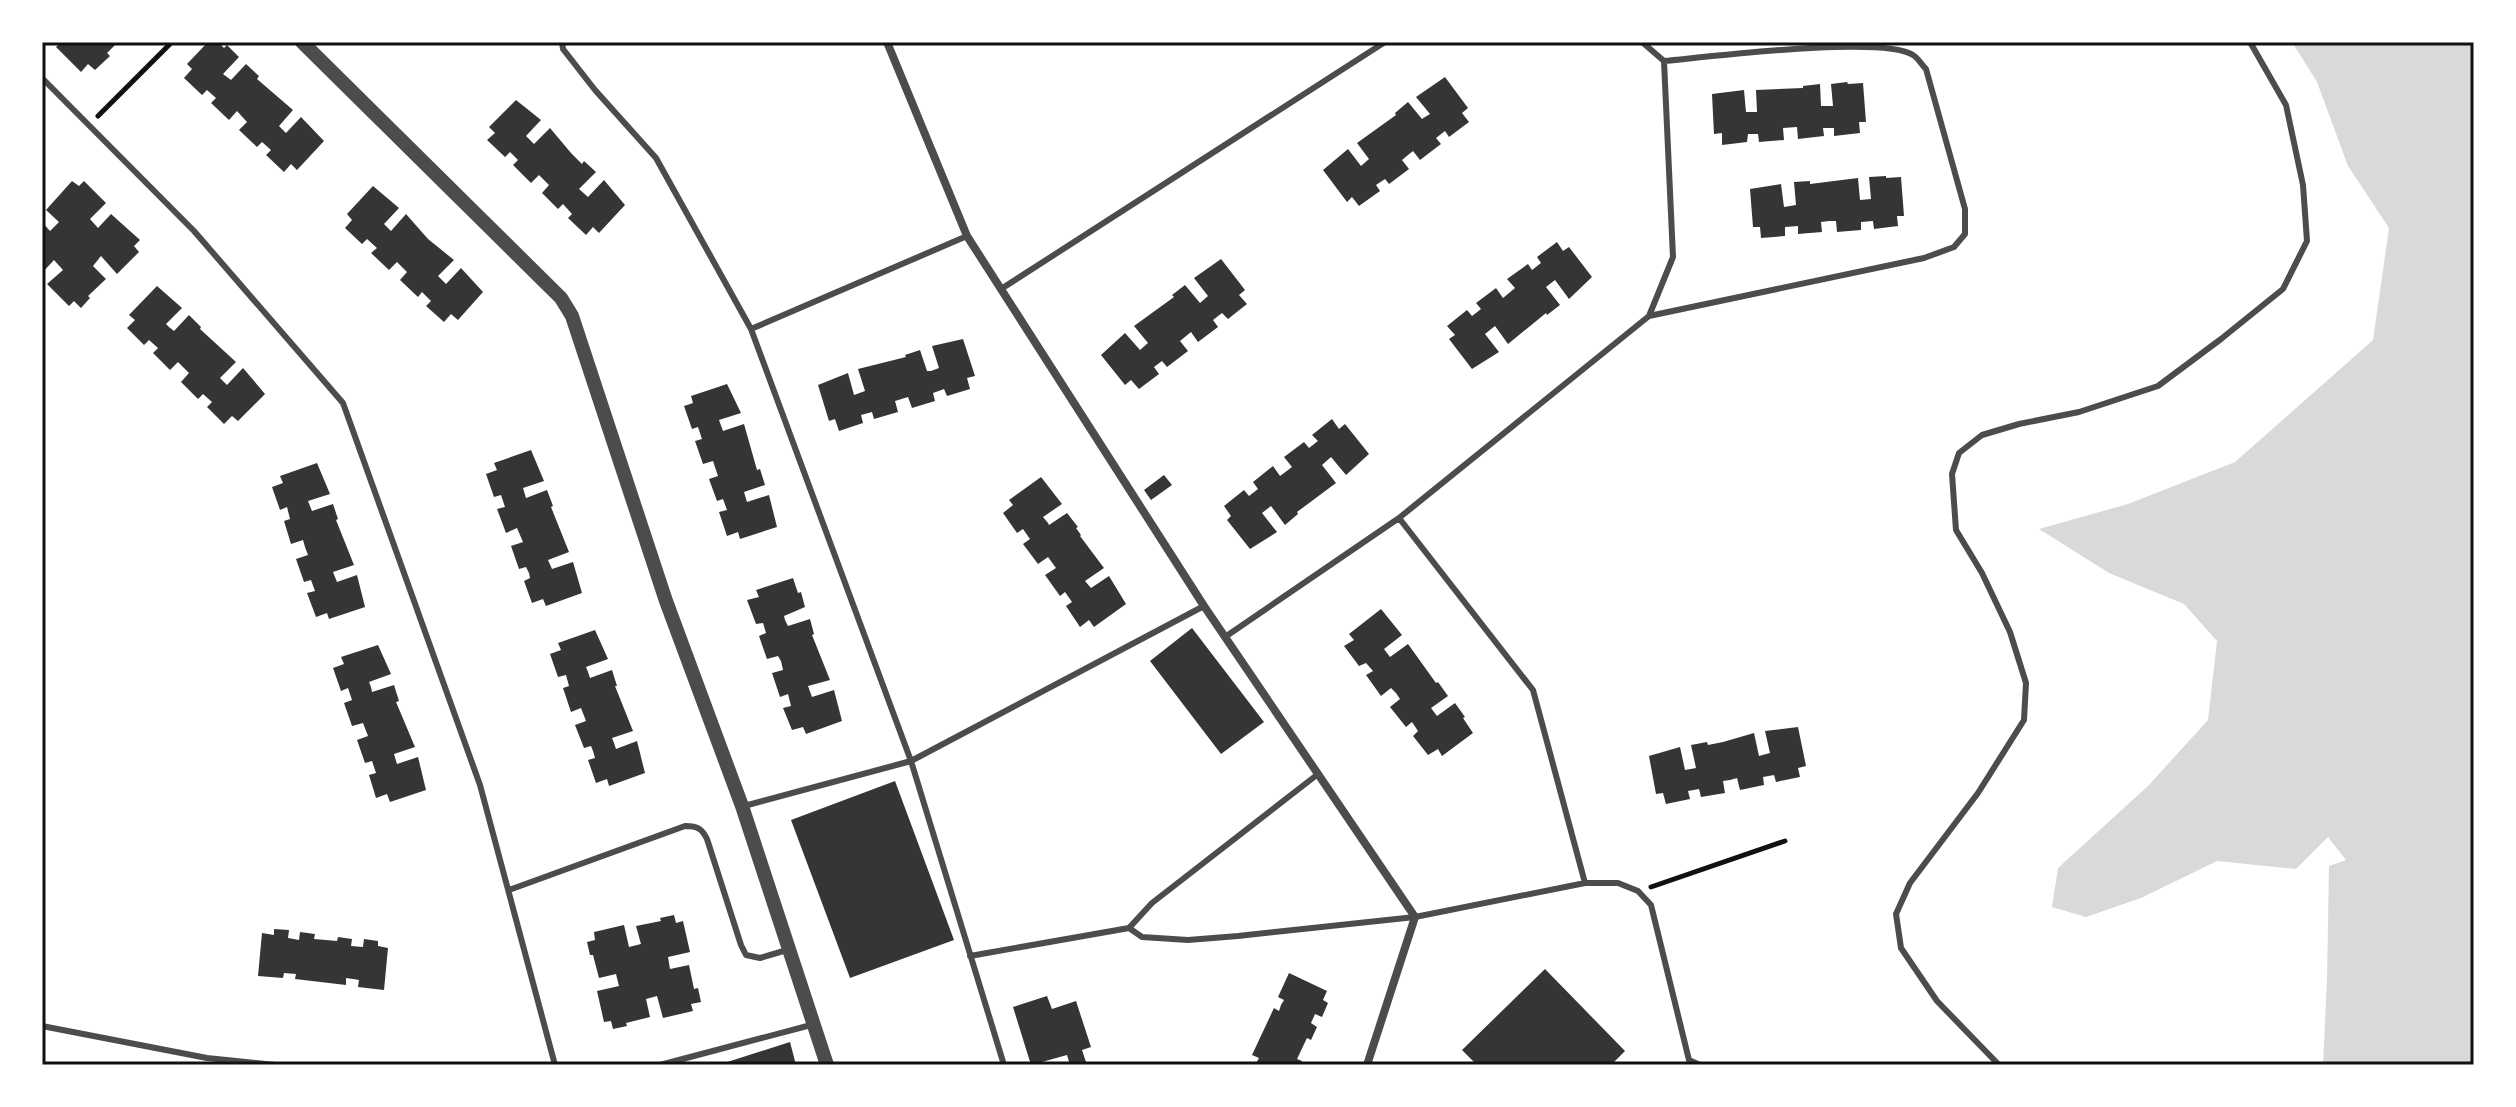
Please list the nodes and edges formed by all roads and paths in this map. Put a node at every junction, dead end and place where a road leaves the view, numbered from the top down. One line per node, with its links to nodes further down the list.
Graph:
1 (172, 42): 10 (path)
2 (302, 42): 20 (street)
3 (562, 42): 14 (lane)
4 (887, 42): 11 (street)
5 (1385, 42): 12 (lane)
6 (1642, 42): 8 (lane)
7 (2250, 42): 39 (lane)
8 (1664, 61): 13 (lane); 13 (lane)
9 (42, 78): 10 (lane)
10 (89, 125): 23 (lane)
11 (967, 236): 12 (street); 14 (lane)
12 (1001, 289): 16 (street)
13 (1649, 316): 15 (lane)
14 (751, 329): 18 (lane)
15 (1399, 518): 17 (lane); 22 (lane)
16 (1204, 606): 17 (street); 18 (lane)
17 (1225, 637): 19 (street)
18 (911, 761): 20 (lane); 28 (lane)
19 (1318, 774): 25 (street); 26 (lane)
20 (742, 806): 27 (street)
21 (1785, 841): 24 (path)
22 (1585, 883): 24 (lane); 25 (lane)
23 (509, 890): 27 (lane); 33 (lane)
24 (1638, 891): 38 (lane)
25 (1415, 917): 26 (lane); 37 (street)
26 (1129, 928): 28 (lane)
27 (788, 950): 29 (street)
28 (970, 956): 36 (lane)
29 (813, 1024): 34 (lane); 35 (street)
30 (42, 1026): 31 (lane)
31 (207, 1062): 32 (lane)
32 (275, 1065)
33 (555, 1065)
34 (660, 1065)
35 (827, 1065)
36 (1004, 1065)
37 (1367, 1065)
38 (1700, 1065)
39 (1999, 1065)

